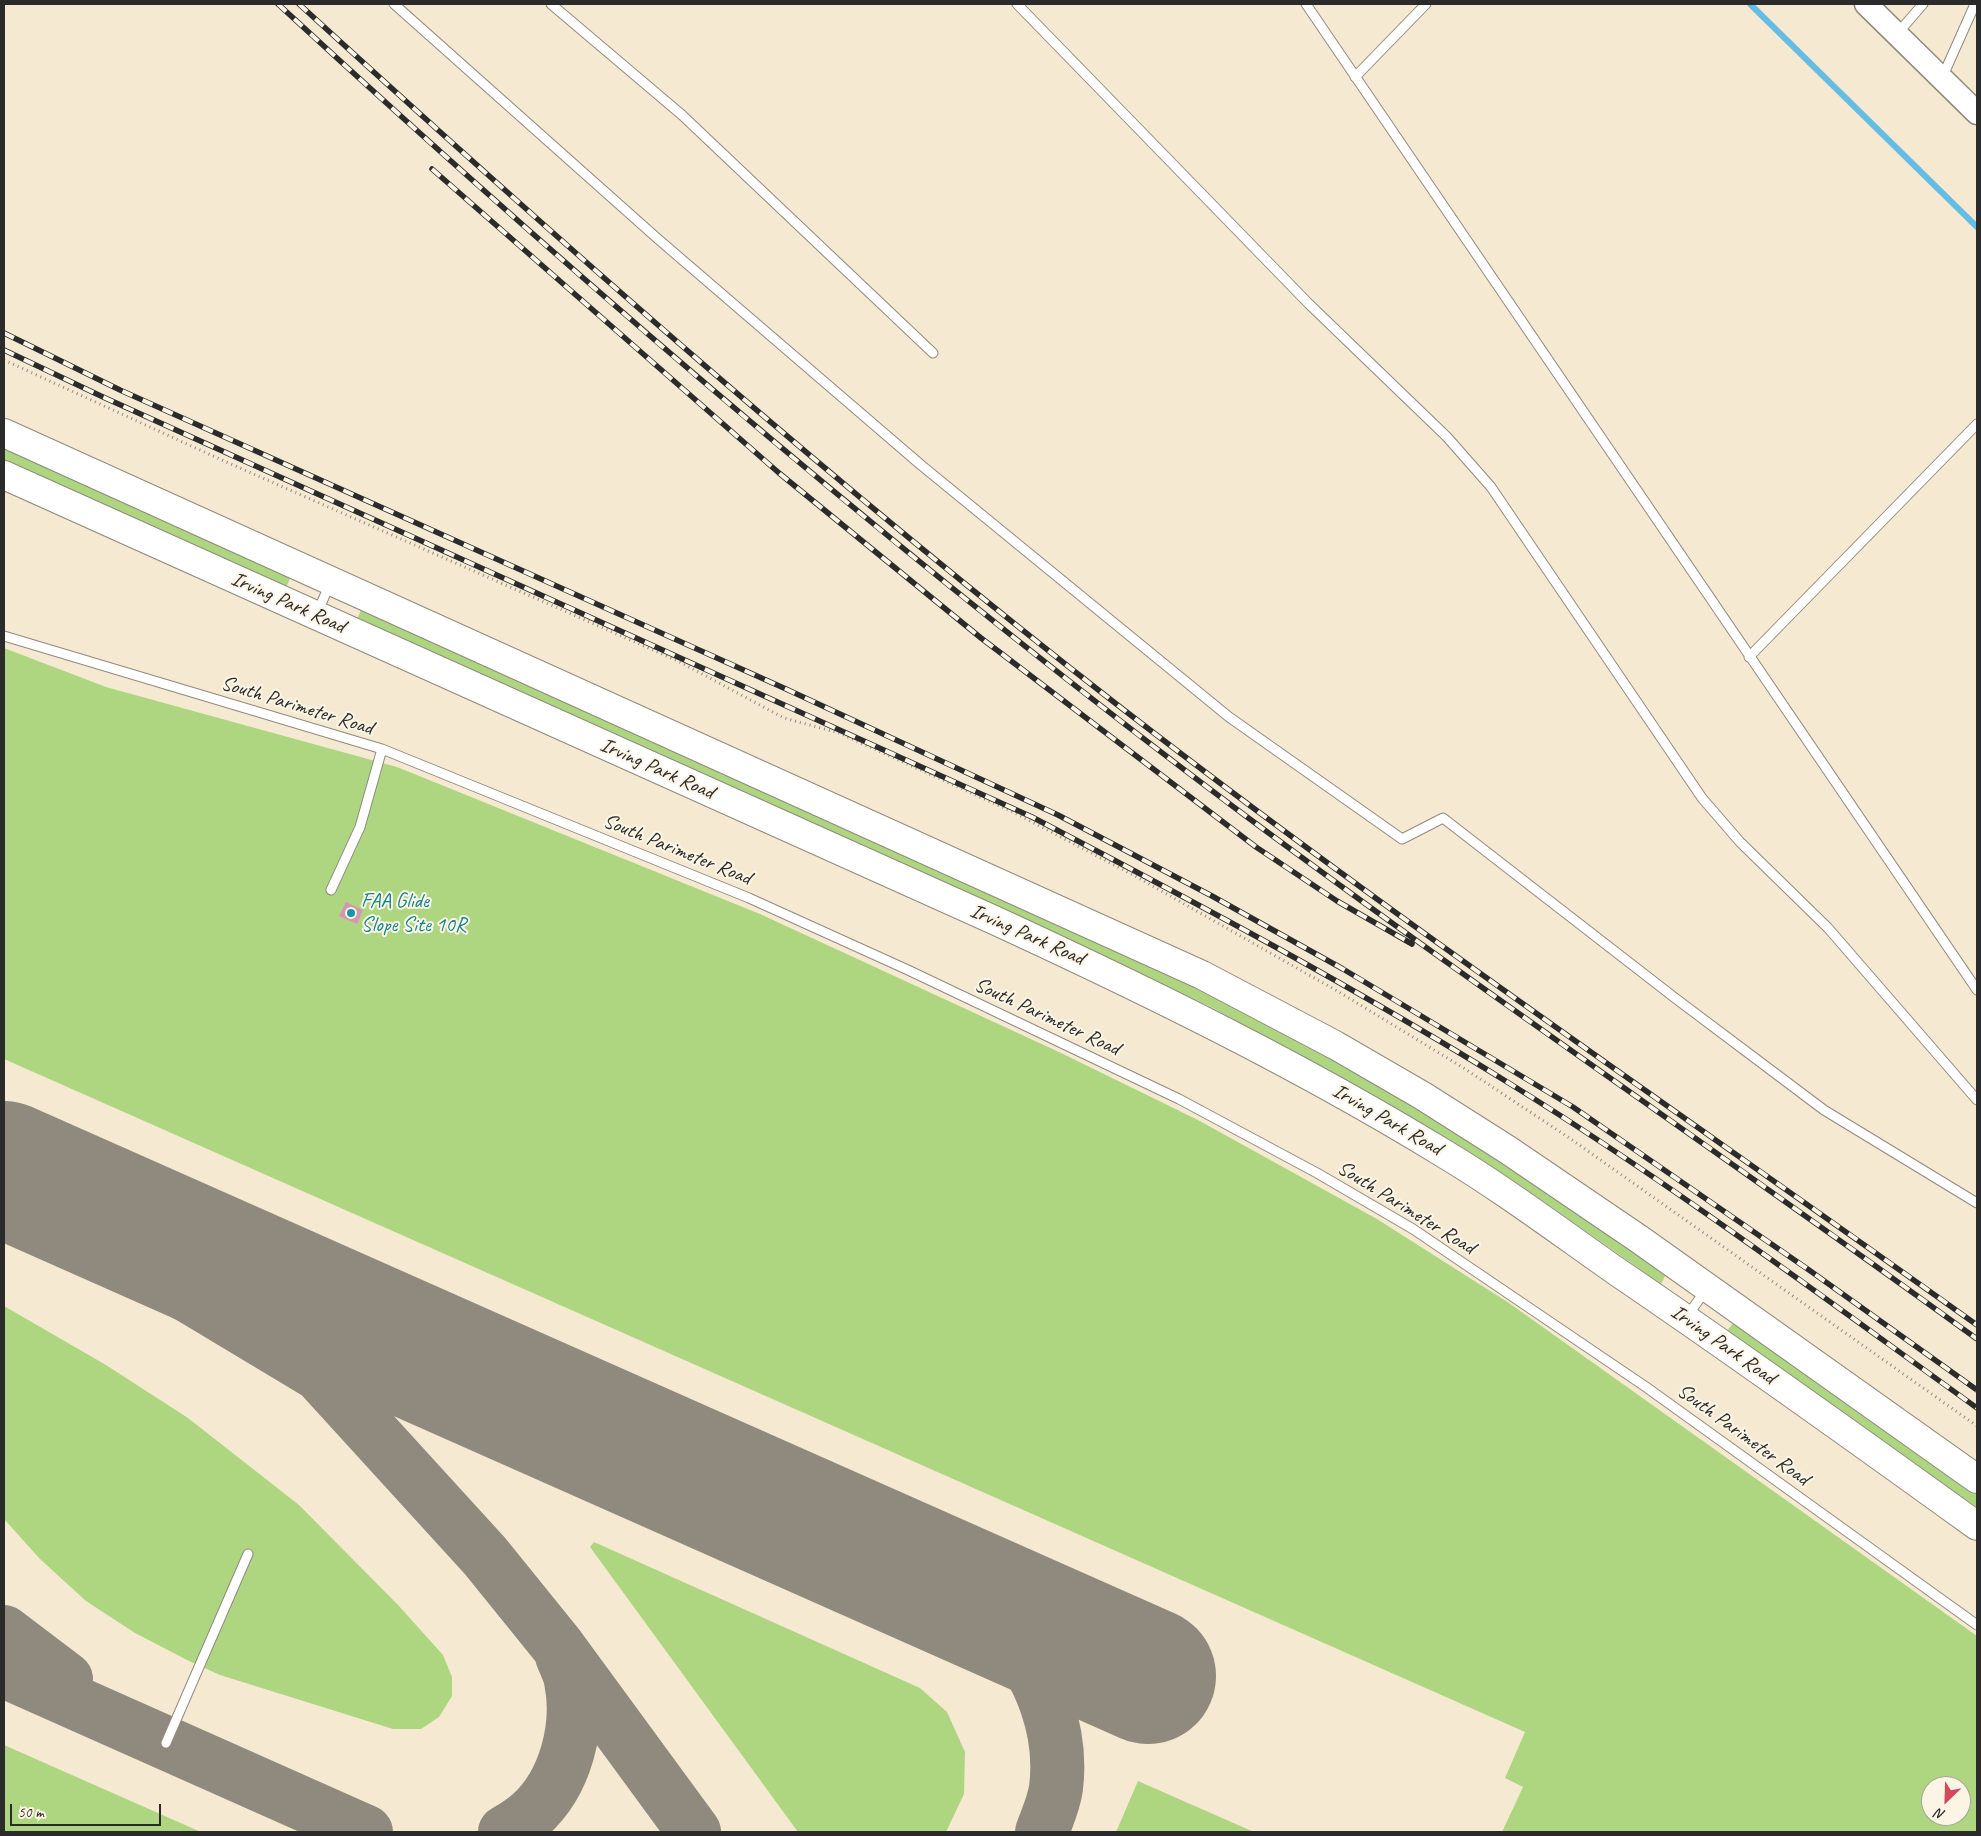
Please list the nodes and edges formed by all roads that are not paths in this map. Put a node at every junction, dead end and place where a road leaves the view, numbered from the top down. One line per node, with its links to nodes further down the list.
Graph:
1 (394, 4): 25 (lane)
2 (551, 4): 13 (lane)
3 (1017, 4): 24 (lane)
4 (1306, 4): 10 (lane)
5 (1426, 4): 10 (lane)
6 (1866, 4): 9 (street)
7 (1923, 4): 9 (lane)
8 (1975, 4): 11 (lane)
9 (1897, 34): 11 (street)
10 (1355, 77): 20 (lane)
11 (1942, 78): 12 (street)
12 (1977, 113)
13 (933, 352)
14 (1977, 424): 20 (lane)
15 (4, 433): 17 (main road, Irving Park Road)
16 (4, 475): 18 (main road, Irving Park Road)
17 (331, 581): 18 (lane); 26 (main road, Irving Park Road)
18 (316, 615): 27 (main road, Irving Park Road)
19 (4, 636): 21 (lane, South Parimeter Road)
20 (1749, 656): 23 (lane)
21 (382, 749): 22 (lane); 31 (lane, South Parimeter Road)
22 (331, 890)
23 (1977, 990)
24 (1977, 1100)
25 (1977, 1203)
26 (1708, 1288): 27 (lane); 28 (main road, Irving Park Road)
27 (1685, 1318): 29 (main road, Irving Park Road)
28 (1977, 1479)
29 (1977, 1526)
30 (248, 1554): 32 (lane)
31 (1977, 1625)
32 (166, 1744)

